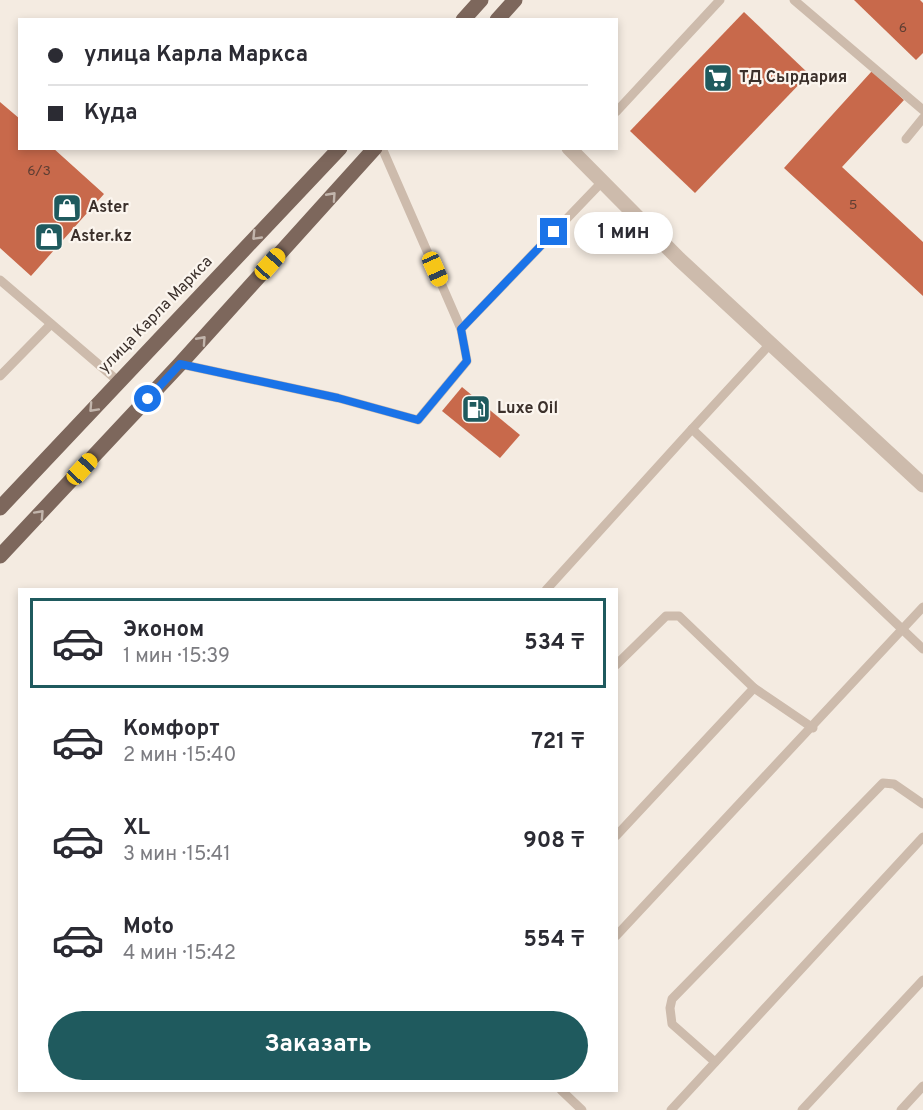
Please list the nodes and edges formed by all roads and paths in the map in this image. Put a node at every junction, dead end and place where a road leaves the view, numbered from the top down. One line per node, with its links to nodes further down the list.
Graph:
1 (481, 0): 5 (main road)
2 (515, 0): 6 (main road)
3 (720, 0): 7 (lane)
4 (794, 0): 8 (lane)
5 (465, 18)
6 (499, 18)
7 (618, 110)
8 (923, 110)
9 (923, 118): 10 (lane)
10 (906, 139)
11 (338, 150): 22 (main road, улица Карла Маркса, one-way to 22)
12 (373, 150): 20 (main road, one-way to 12)
13 (382, 150): 18 (lane)
14 (576, 151): 15 (street)
15 (601, 183): 18 (lane); 19 (street)
16 (0, 280): 17 (lane)
17 (51, 324): 21 (lane); 22 (lane)
18 (461, 329): 20 (lane)
19 (771, 343): 23 (lane); 24 (street)
20 (180, 364): 26 (main road, one-way to 20)
21 (0, 376)
22 (118, 381): 25 (main road, улица Карла Маркса, one-way to 25)
23 (692, 429): 27 (lane); 29 (lane)
24 (923, 485)
25 (0, 508)
26 (0, 556)
27 (548, 588)
28 (923, 608): 29 (lane)
29 (903, 630): 30 (lane); 33 (lane)
30 (923, 649)
31 (618, 663): 32 (lane)
32 (753, 688): 33 (lane); 35 (lane)
33 (813, 728): 37 (lane)
34 (923, 804): 39 (lane)
35 (618, 834)
36 (923, 837): 39 (lane)
37 (618, 934)
38 (923, 980): 44 (lane)
39 (715, 1062): 43 (lane)
40 (923, 1086): 45 (lane)
41 (563, 1092): 42 (lane)
42 (582, 1110)
43 (670, 1110)
44 (802, 1110)
45 (901, 1110)

